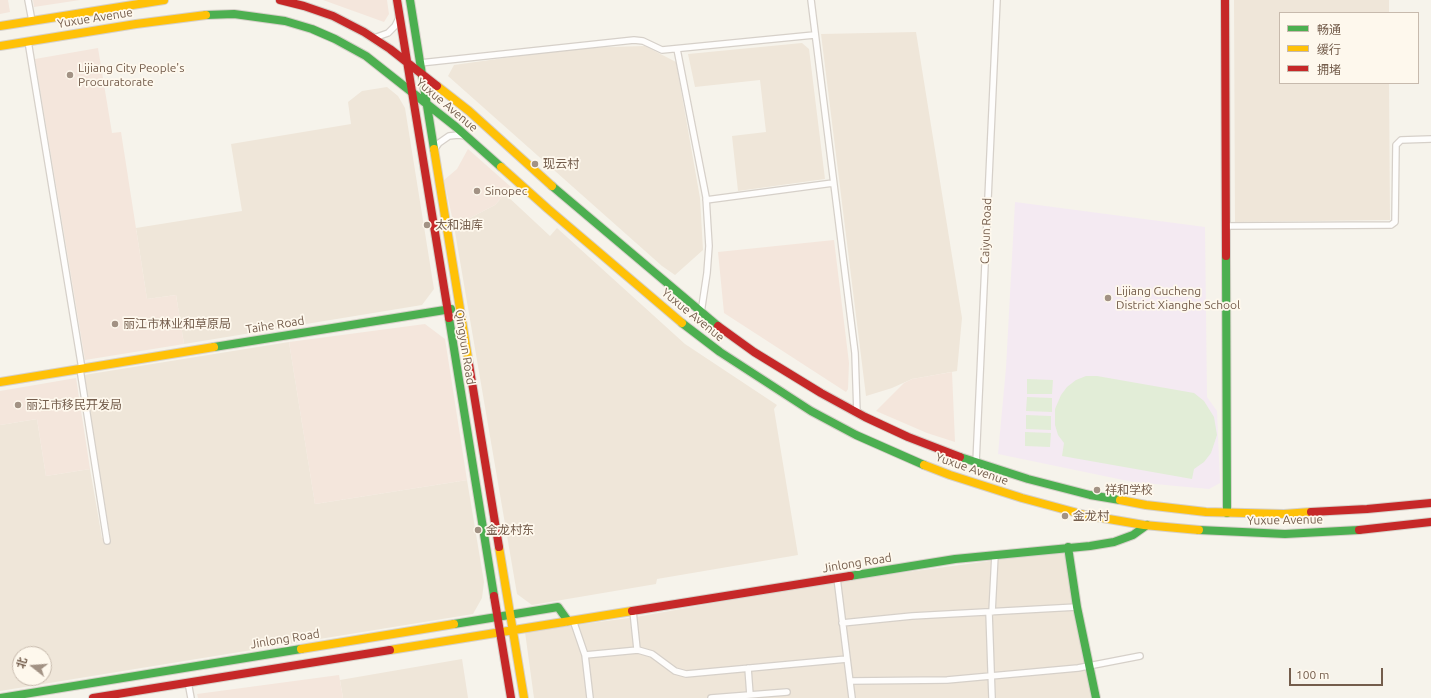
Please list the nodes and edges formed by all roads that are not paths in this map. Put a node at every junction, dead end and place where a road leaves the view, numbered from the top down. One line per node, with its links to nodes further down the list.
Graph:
1 (28, 0): 10 (street)
2 (164, 0): 10 (main road, Yuxue Avenue)
3 (280, 0): 13 (main road, Yuxue Avenue)
4 (397, 0): 9 (main road, Qingyun Road)
5 (410, 0): 18 (main road, Qingyun Road)
6 (811, 0): 12 (street)
7 (997, 0): 34 (street, Caiyun Road)
8 (1225, 0): 27 (main road)
9 (400, 17): 13 (street); 17 (main road, Qingyun Road)
10 (32, 21): 11 (main road, Yuxue Avenue)
11 (0, 26)
12 (814, 35): 16 (street); 25 (street)
13 (374, 38): 17 (main road, Yuxue Avenue)
14 (28, 42): 15 (main road, Yuxue Avenue); 20 (main road, Yuxue Avenue); 31 (street)
15 (0, 46)
16 (677, 49): 18 (street); 26 (street)
17 (407, 62): 19 (main road, Yuxue Avenue); 20 (main road, Qingyun Road)
18 (420, 63): 19 (main road, Qingyun Road)
19 (422, 73): 21 (main road, Qingyun Road); 30 (main road, Yuxue Avenue)
20 (411, 91): 21 (main road, Yuxue Avenue); 29 (main road, Qingyun Road)
21 (426, 102): 22 (main road, Yuxue Avenue); 24 (main road, Qingyun Road)
22 (467, 136): 24 (street); 38 (main road, Yuxue Avenue)
23 (1431, 139): 27 (street)
24 (434, 150): 28 (main road, Qingyun Road)
25 (833, 183): 26 (street); 33 (street)
26 (706, 200): 30 (street)
27 (1226, 226): 36 (main road)
28 (459, 307): 29 (main road, Taihe Road); 46 (main road, Qingyun Road)
29 (447, 309): 31 (main road, Taihe Road); 47 (main road, Qingyun Road)
30 (701, 313): 33 (main road, Yuxue Avenue)
31 (81, 369): 32 (main road, Taihe Road); 39 (street)
32 (0, 382)
33 (857, 413): 34 (main road, Yuxue Avenue)
34 (976, 463): 36 (main road, Yuxue Avenue)
35 (1431, 502): 36 (main road, Yuxue Avenue)
36 (1227, 513)
37 (1431, 522): 38 (main road, Yuxue Avenue)
38 (1148, 525): 40 (main road, Jinlong Road)
39 (107, 541)
40 (1068, 548): 41 (main road, Jinlong Road); 43 (main road)
41 (995, 555): 42 (main road, Jinlong Road); 45 (street)
42 (836, 578): 44 (main road, Jinlong Road); 49 (street)
43 (1077, 607): 45 (street); 56 (main road)
44 (633, 611): 48 (main road, Jinlong Road); 52 (street)
45 (990, 612): 49 (street); 58 (street)
46 (510, 615): 47 (main road, Jinlong Road); 48 (main road, Jinlong Road); 50 (main road, Qingyun Road)
47 (497, 617): 51 (main road, Qingyun Road); 63 (main road, Jinlong Road)
48 (570, 621): 50 (main road, Jinlong Road); 53 (street)
49 (842, 623): 55 (street)
50 (512, 630): 51 (main road, Jinlong Road); 67 (main road, Qingyun Road)
51 (500, 632): 60 (main road, Jinlong Road); 66 (main road, Qingyun Road)
52 (637, 650): 53 (street); 57 (street)
53 (585, 655): 68 (street)
54 (1140, 656): 56 (street)
55 (847, 659): 57 (street); 59 (street)
56 (1089, 666): 58 (street); 72 (main road)
57 (748, 668): 62 (street)
58 (992, 676): 59 (street); 71 (street)
59 (850, 681): 70 (street)
60 (188, 682): 64 (main road, Jinlong Road); 65 (street)
61 (786, 692): 62 (street)
62 (750, 695): 69 (street)
63 (0, 698)
64 (93, 698)
65 (191, 698)
66 (511, 698)
67 (524, 698)
68 (590, 698)
69 (711, 698)
70 (852, 698)
71 (992, 698)
72 (1096, 698)

